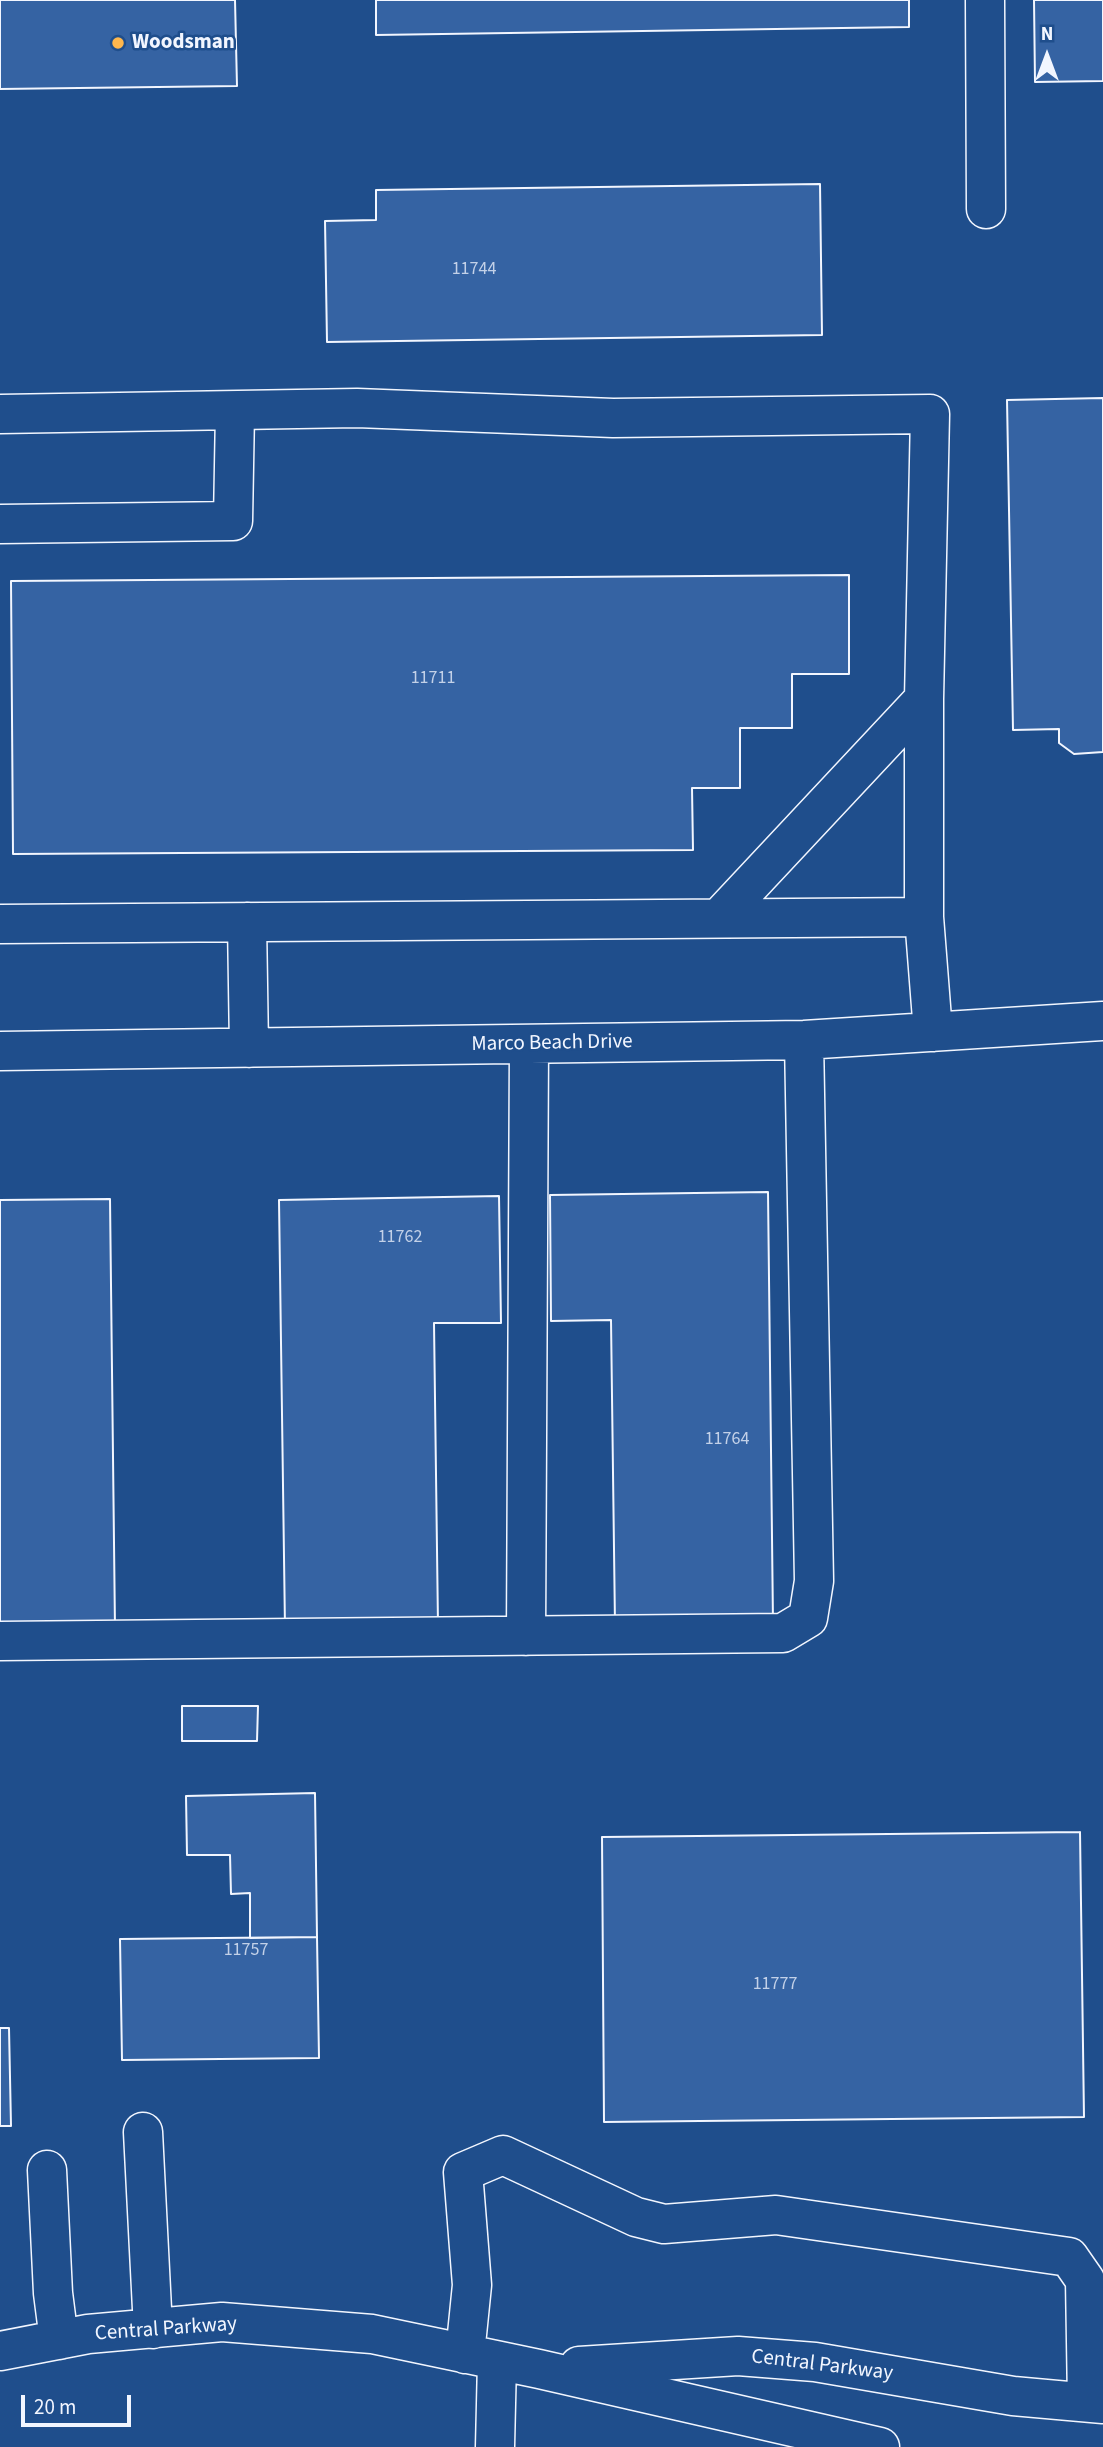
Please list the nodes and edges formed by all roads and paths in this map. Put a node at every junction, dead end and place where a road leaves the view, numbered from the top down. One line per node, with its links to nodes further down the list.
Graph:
1 (985, 0): 2 (street)
2 (986, 209)
3 (235, 411): 4 (street); 5 (street); 6 (street)
4 (0, 414)
5 (0, 524)
6 (924, 699): 7 (street); 8 (street)
7 (924, 916): 8 (street); 12 (street)
8 (719, 918): 9 (street)
9 (247, 922): 10 (street); 15 (street)
10 (0, 924)
11 (1103, 1021): 12 (street, Marco Beach Drive)
12 (933, 1032): 13 (street, Marco Beach Drive)
13 (804, 1040): 14 (street, Marco Beach Drive); 17 (street)
14 (529, 1044): 15 (street, Marco Beach Drive); 17 (street)
15 (249, 1048): 16 (street, Marco Beach Drive)
16 (0, 1051)
17 (527, 1636): 18 (street)
18 (0, 1641)
19 (143, 2132): 21 (street)
20 (47, 2171): 22 (street)
21 (153, 2329): 22 (street, Central Parkway); 24 (street, Central Parkway)
22 (59, 2340): 23 (street, Central Parkway)
23 (0, 2351)
24 (481, 2357): 25 (street, Central Parkway); 26 (street); 27 (street)
25 (539, 2369): 26 (street, Central Parkway); 28 (street, Central Parkway)
26 (1095, 2403)
27 (495, 2447)
28 (880, 2447)

